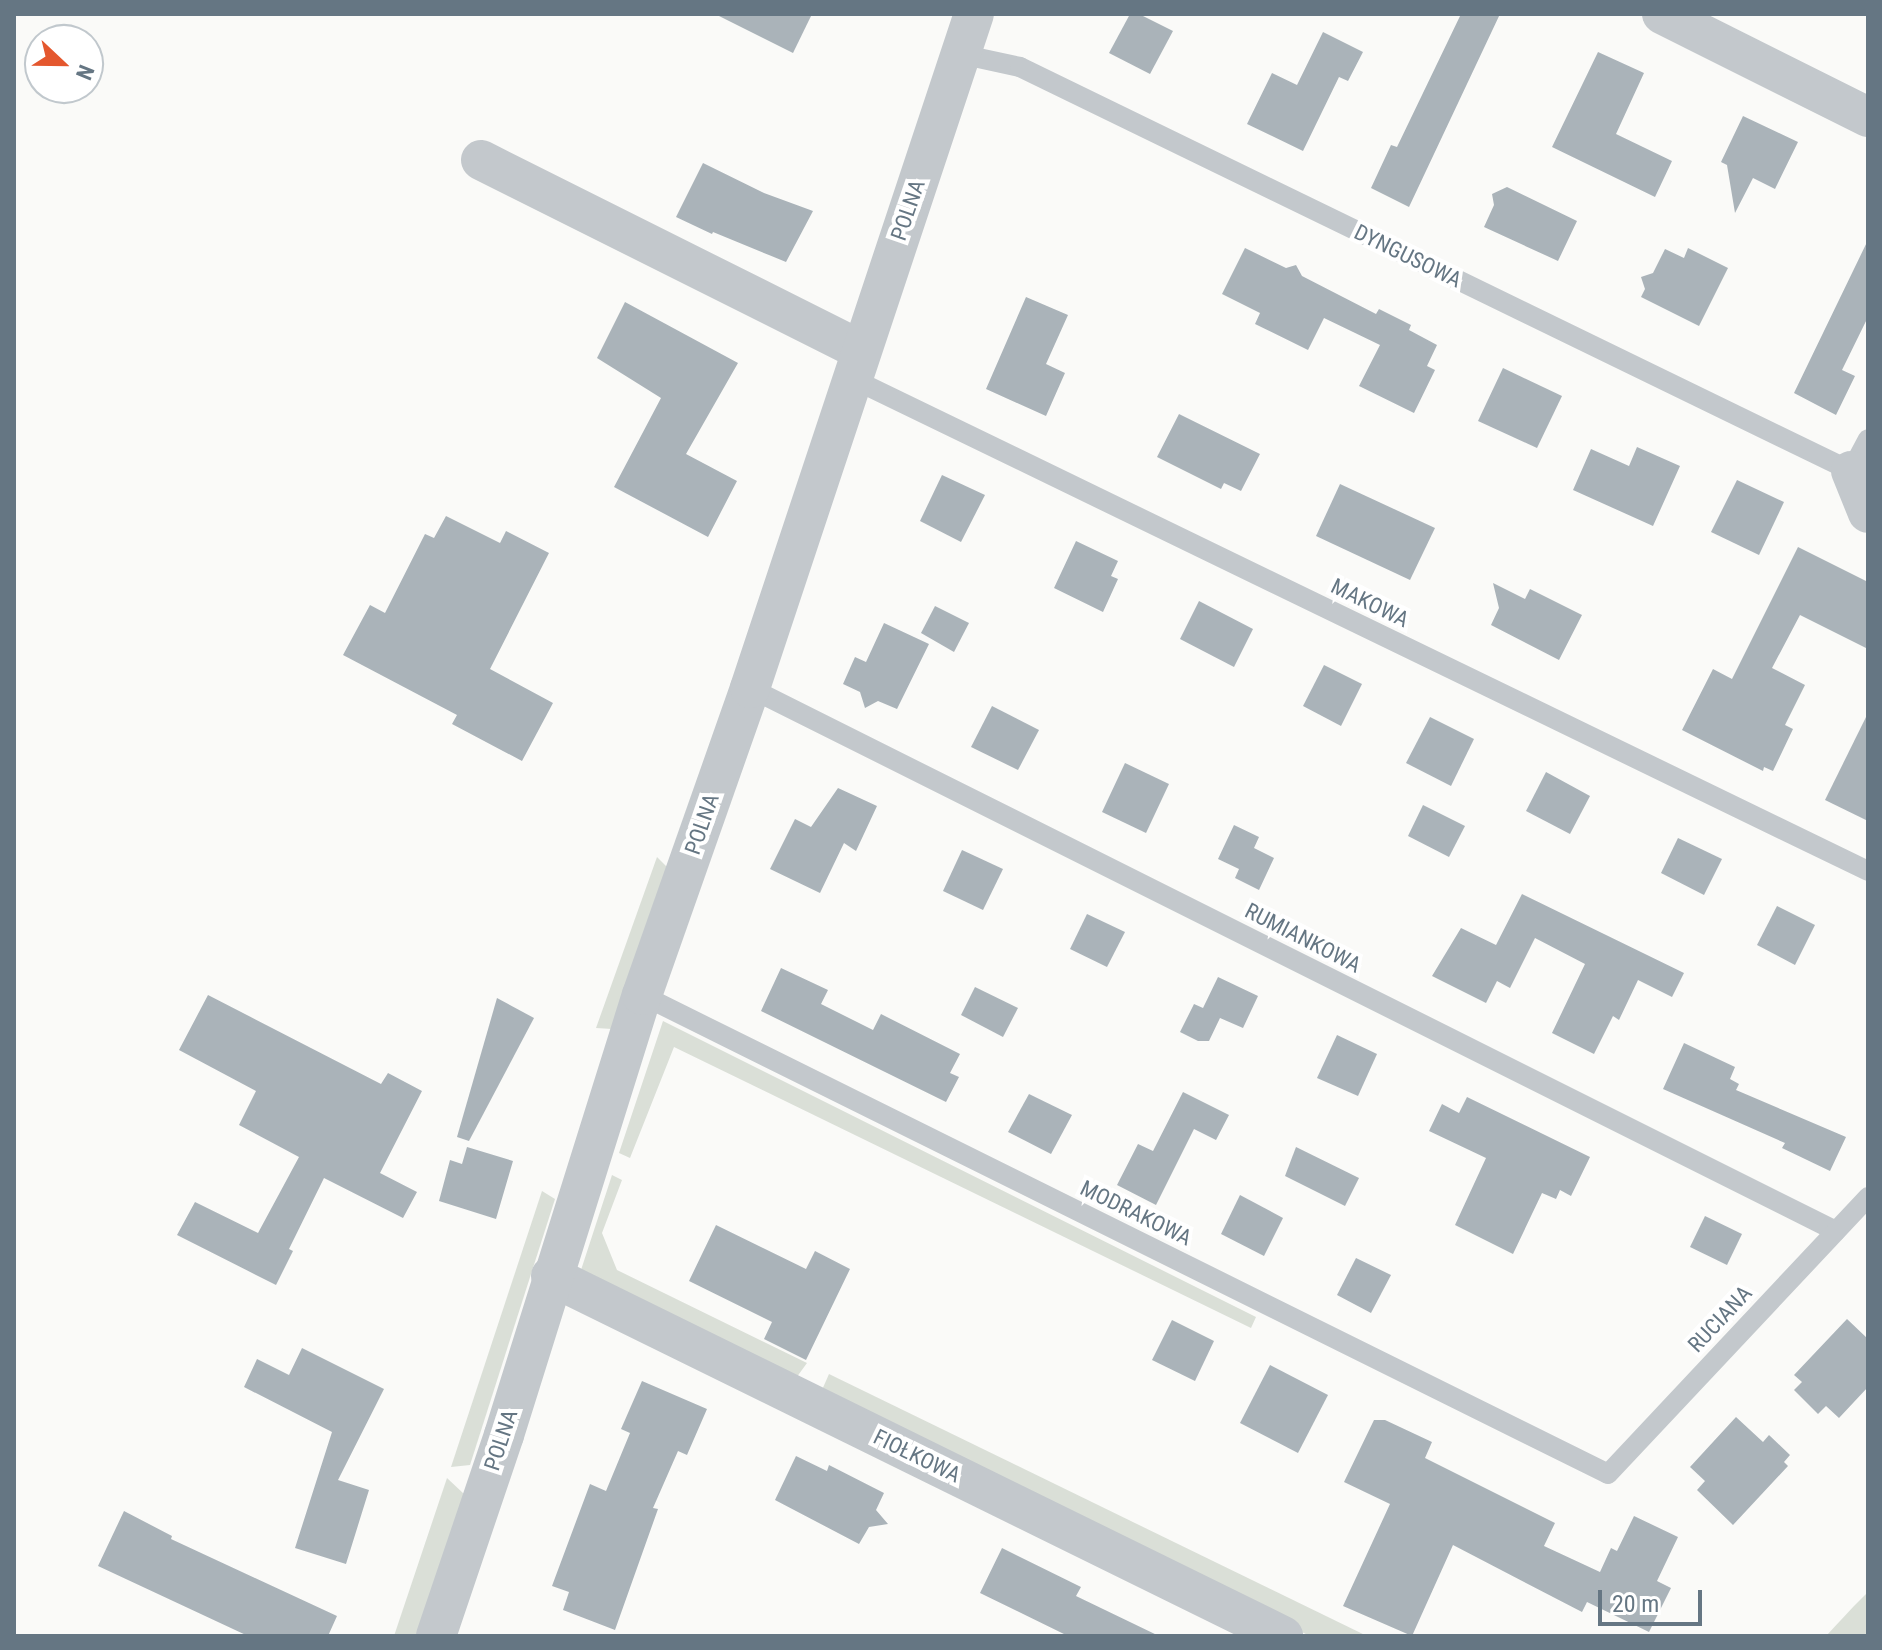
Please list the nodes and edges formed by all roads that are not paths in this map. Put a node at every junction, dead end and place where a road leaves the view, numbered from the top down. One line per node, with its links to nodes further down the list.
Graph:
1 (974, 14): 3 (street, POLNA)
2 (1662, 14): 4 (street)
3 (960, 54): 6 (street, POLNA); 7 (lane, DYNGUSOWA)
4 (1868, 117)
5 (481, 160): 6 (street)
6 (856, 364): 9 (street, POLNA); 10 (lane, MAKOWA)
7 (1860, 455): 8 (street, DYNGUSOWA)
8 (1868, 513)
9 (750, 688): 11 (street, POLNA); 13 (lane, RUMIANKOWA)
10 (1868, 871)
11 (642, 995): 14 (street, POLNA); 15 (lane, MODRAKOWA)
12 (1868, 1197): 13 (lane, RUCIANA)
13 (1836, 1231): 15 (lane, RUCIANA)
14 (551, 1276): 16 (street, POLNA); 17 (street, FIOŁKOWA)
15 (1608, 1474)
16 (438, 1635)
17 (1283, 1636)

